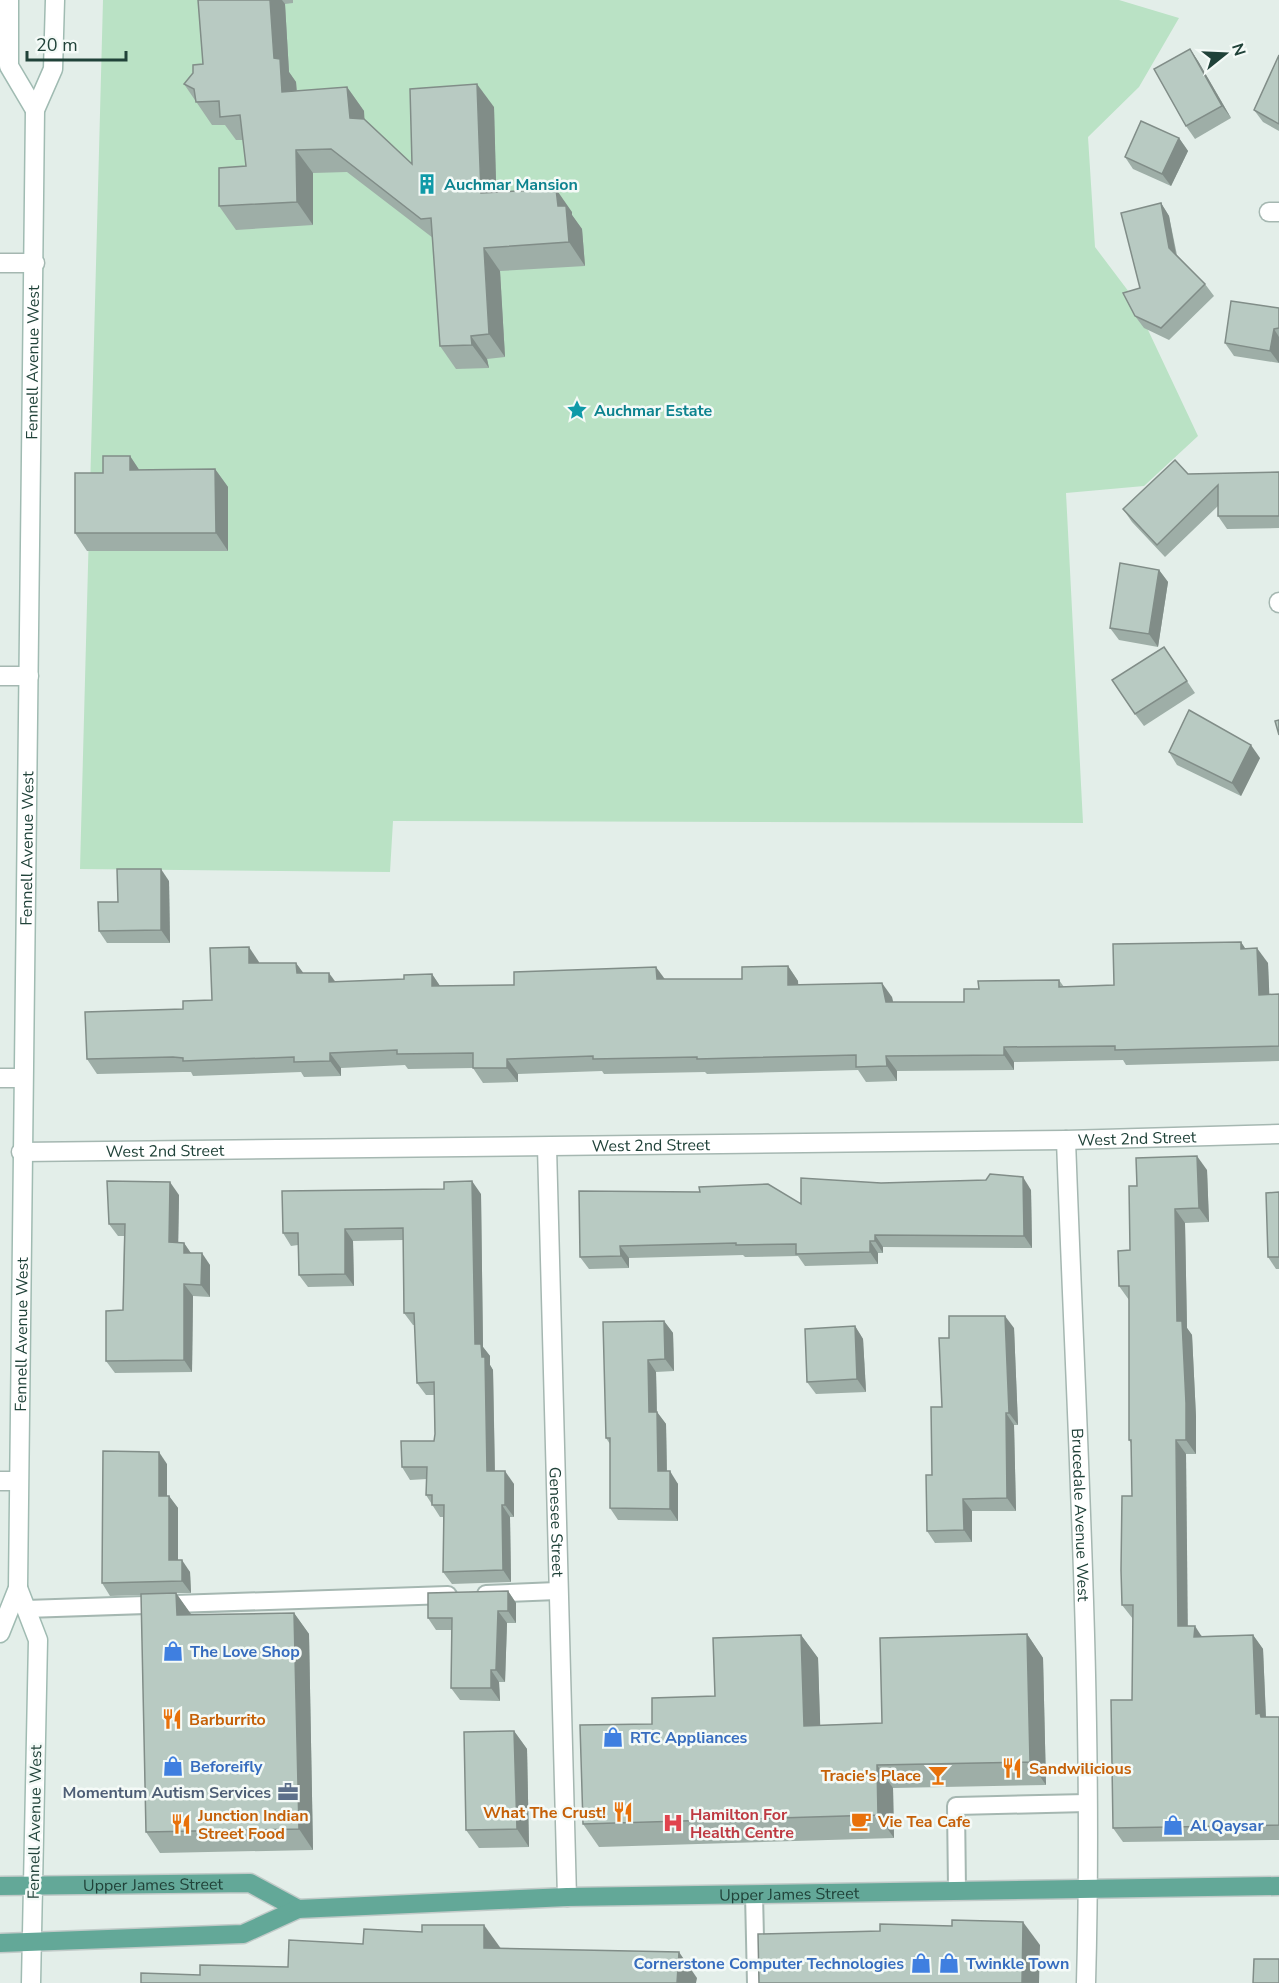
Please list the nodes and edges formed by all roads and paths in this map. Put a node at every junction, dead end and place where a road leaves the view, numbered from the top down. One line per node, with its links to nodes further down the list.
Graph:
1 (9, 0): 3 (street)
2 (55, 0): 3 (street, Fennell Avenue West)
3 (35, 110): 5 (street, Fennell Avenue West)
4 (0, 263): 5 (street)
5 (35, 263): 7 (street, Fennell Avenue West)
6 (0, 676): 7 (street)
7 (29, 676): 9 (street, Fennell Avenue West)
8 (0, 1078): 9 (street)
9 (22, 1078): 13 (street, Fennell Avenue West)
10 (1279, 1134): 11 (street, West 2nd Street)
11 (1066, 1140): 12 (street, West 2nd Street); 19 (street, Brucedale Avenue West)
12 (547, 1147): 13 (street, West 2nd Street); 16 (street, Genesee Street)
13 (21, 1152): 14 (street, Fennell Avenue West)
14 (9, 1481): 15 (street, Fennell Avenue West)
15 (18, 1588): 17 (street, Fennell Avenue West); 18 (street, Fennell Avenue West)
16 (557, 1591): 17 (lane); 26 (street, Genesee Street)
17 (26, 1609): 21 (street, Fennell Avenue West)
18 (0, 1633)
19 (1087, 1803): 23 (street, Brucedale Avenue West); 24 (lane)
20 (0, 1886): 21 (main road, Upper James Street)
21 (32, 1886): 27 (main road, Upper James Street); 28 (street, Fennell Avenue West)
22 (1279, 1886): 23 (main road, Upper James Street)
23 (1088, 1888): 24 (main road, Upper James Street); 32 (street, Brucedale Avenue West)
24 (957, 1890): 25 (main road, Upper James Street)
25 (754, 1894): 26 (main road, Upper James Street); 31 (lane)
26 (567, 1897): 27 (main road, Upper James Street)
27 (298, 1910): 28 (main road, Upper James Street)
28 (32, 1942): 29 (main road, Upper James Street); 30 (street, Fennell Avenue West)
29 (0, 1943)
30 (31, 1983)
31 (756, 1983)
32 (1086, 1983)

